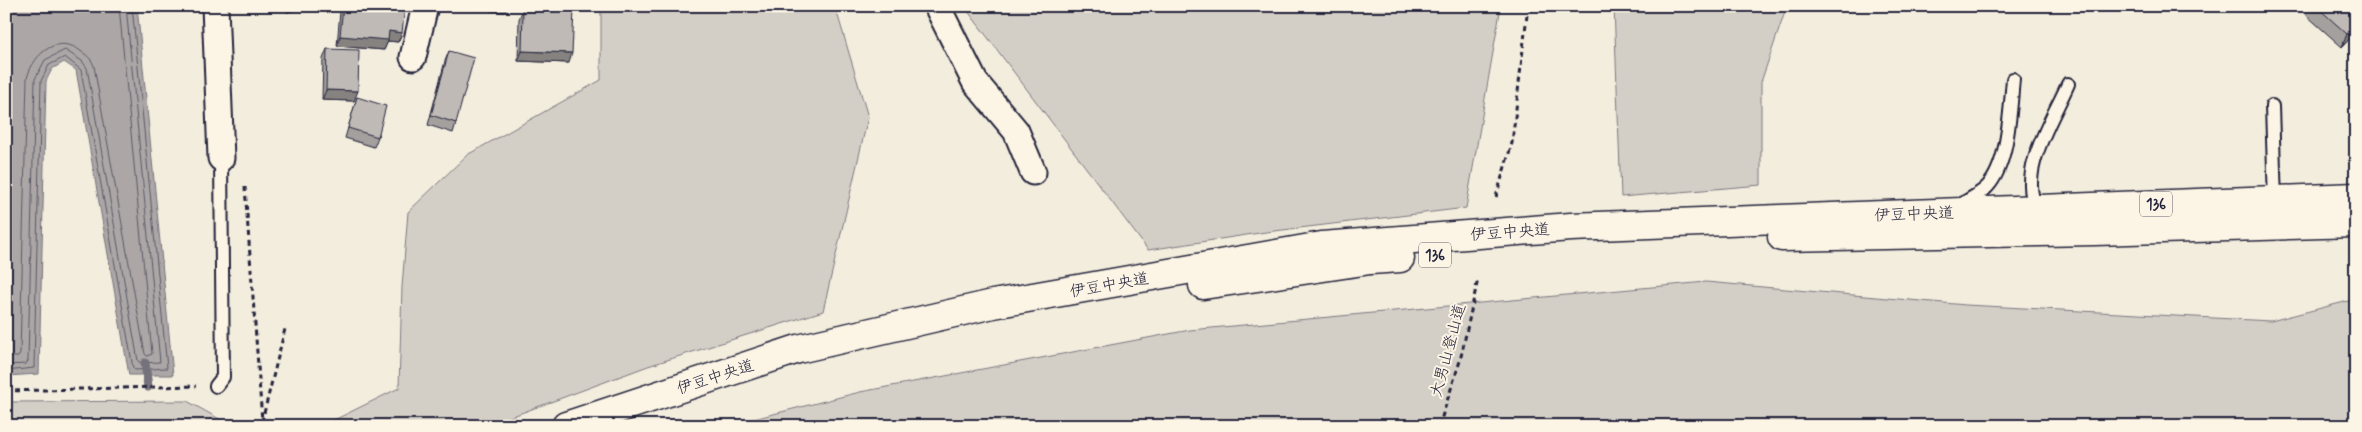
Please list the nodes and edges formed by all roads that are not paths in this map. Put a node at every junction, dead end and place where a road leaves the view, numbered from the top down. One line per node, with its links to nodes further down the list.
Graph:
1 (215, 6): 8 (street)
2 (425, 6): 4 (street)
3 (937, 6): 9 (street)
4 (412, 57)
5 (2013, 79): 13 (lane)
6 (2068, 84): 12 (lane)
7 (2272, 106): 11 (lane)
8 (221, 158): 17 (lane)
9 (1033, 172)
10 (2356, 197): 11 (highway, 伊豆中央道 / 136)
11 (2276, 199): 12 (highway, 伊豆中央道 / 136); 15 (lane)
12 (2036, 208): 13 (highway, 伊豆中央道 / 136); 16 (lane)
13 (1946, 212): 18 (highway, 伊豆中央道 / 136)
14 (2356, 223): 15 (highway, 伊豆中央道 / 136)
15 (2273, 226): 16 (highway, 伊豆中央道 / 136)
16 (2242, 227): 19 (highway, 伊豆中央道 / 136)
17 (216, 386)
18 (566, 426)
19 (617, 426)

